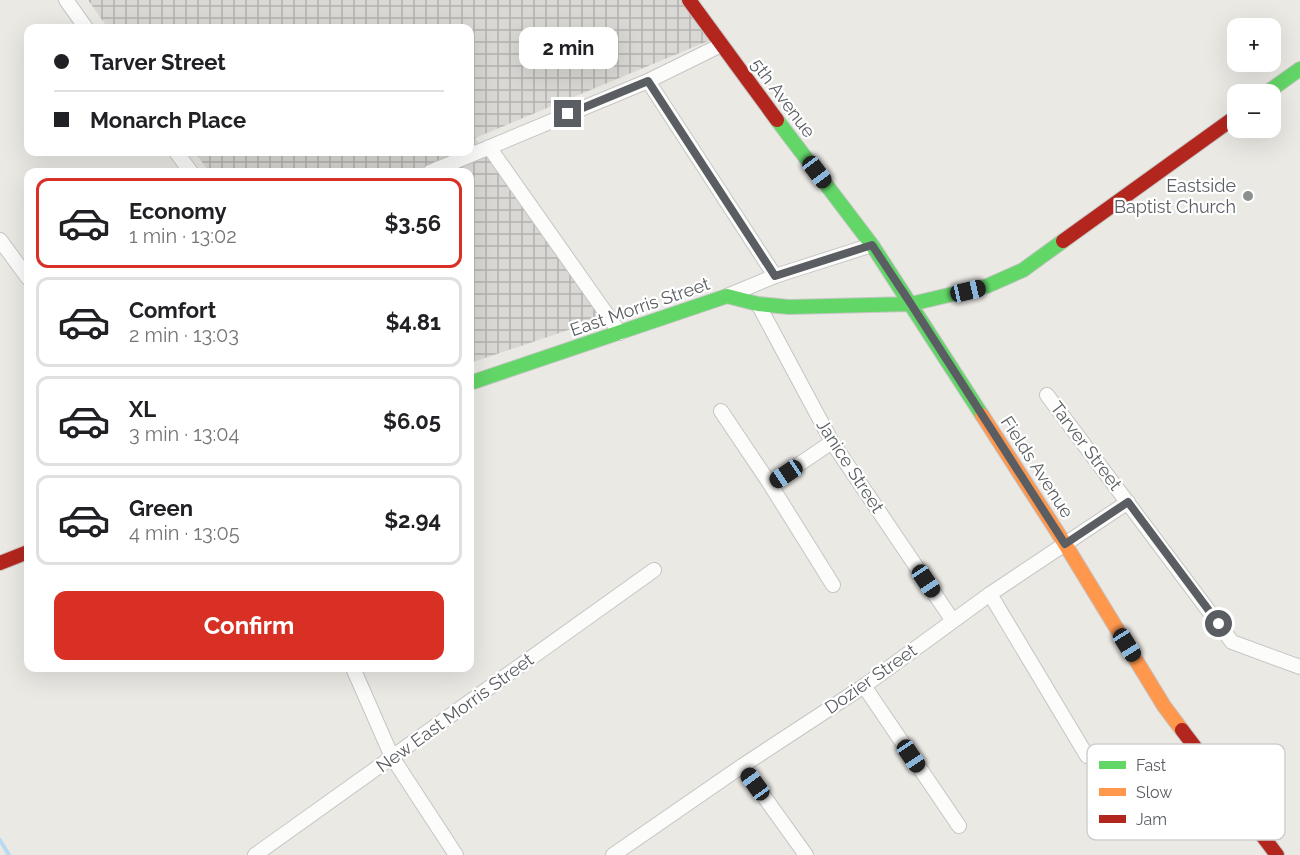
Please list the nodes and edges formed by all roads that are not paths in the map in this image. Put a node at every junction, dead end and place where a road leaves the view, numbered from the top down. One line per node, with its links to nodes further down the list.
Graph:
1 (66, 0): 3 (street)
2 (689, 0): 4 (street, 5th Avenue)
3 (84, 24)
4 (721, 45): 6 (street); 14 (street, 5th Avenue)
5 (1300, 69): 7 (street)
6 (648, 81): 9 (street); 16 (street)
7 (1279, 84)
8 (1227, 123): 19 (street, East Morris Street)
9 (489, 147): 10 (street); 20 (street)
10 (474, 153)
11 (468, 156): 12 (street)
12 (439, 168)
13 (0, 240): 15 (street)
14 (872, 245): 16 (street); 19 (street, 5th Avenue)
15 (24, 273)
16 (775, 276): 17 (street)
17 (728, 296): 18 (street, East Morris Street); 20 (street, East Morris Street)
18 (759, 304): 19 (street, East Morris Street); 24 (street, Janice Street)
19 (911, 304): 27 (street, Fields Avenue)
20 (620, 333): 21 (street, East Morris Street)
21 (474, 382)
22 (1047, 395): 26 (street, Tarver Street)
23 (721, 411): 25 (street)
24 (832, 442): 25 (street); 33 (street, Janice Street)
25 (770, 484): 31 (street)
26 (1128, 502): 27 (street, Dozier Street); 34 (street, Tarver Street)
27 (1065, 544): 32 (street, Dozier Street); 37 (street, Fields Avenue)
28 (24, 554): 29 (street)
29 (0, 563)
30 (654, 570): 39 (street, New East Morris Street)
31 (833, 585)
32 (990, 594): 33 (street, Dozier Street); 38 (street)
33 (953, 621): 36 (street, Dozier Street)
34 (1300, 667)
35 (355, 672): 39 (street)
36 (864, 686): 40 (street, Dozier Street); 41 (street)
37 (1193, 744)
38 (1087, 756)
39 (392, 757): 43 (street, New East Morris Street); 44 (street)
40 (742, 766): 45 (street, Dozier Street); 46 (street)
41 (958, 826)
42 (1266, 840): 47 (street, Fields Avenue)
43 (255, 855)
44 (456, 855)
45 (613, 855)
46 (806, 855)
47 (1277, 855)

